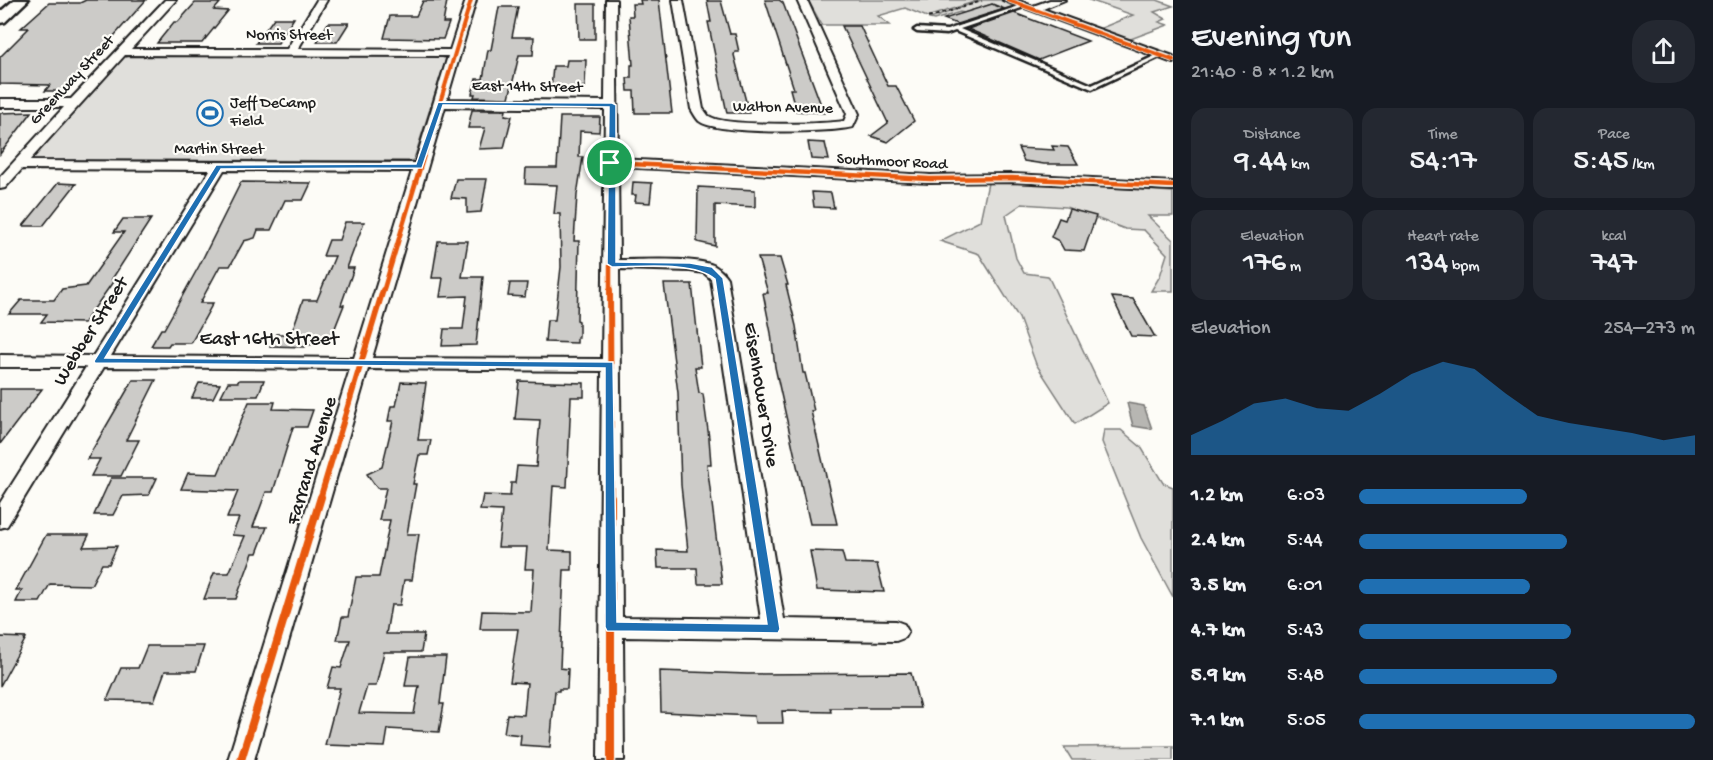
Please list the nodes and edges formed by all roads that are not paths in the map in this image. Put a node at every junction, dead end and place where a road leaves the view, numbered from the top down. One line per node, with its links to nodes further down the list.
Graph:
1 (22, 0): 11 (street)
2 (171, 0): 14 (street, Greenway Street)
3 (322, 0): 15 (street)
4 (471, 0): 16 (street, Farrand Avenue)
5 (611, 0): 22 (street)
6 (678, 0): 7 (street, Walton Avenue)
7 (802, 0)
8 (1008, 0): 10 (street)
9 (1060, 0): 10 (street)
10 (1029, 8): 12 (lane); 17 (street)
11 (0, 19)
12 (954, 29): 13 (lane); 17 (lane)
13 (918, 30)
14 (123, 52): 15 (street, Norris Street); 20 (street, Greenway Street)
15 (290, 53): 16 (street, Norris Street)
16 (455, 53): 21 (street, Farrand Avenue)
17 (1161, 55): 18 (street)
18 (1173, 60)
19 (0, 103): 20 (street)
20 (74, 103): 24 (street, Greenway Street)
21 (441, 103): 22 (street, East 14th Street); 26 (street, Farrand Avenue)
22 (612, 105): 23 (street)
23 (610, 163): 28 (street, Southmoor Road); 29 (street)
24 (19, 165): 25 (street, Martin Street); 27 (street, Greenway Street)
25 (219, 167): 26 (street, Martin Street); 31 (street, Webber Street)
26 (419, 167): 32 (street, Farrand Avenue)
27 (0, 186)
28 (1173, 186)
29 (612, 264): 33 (street); 36 (street, Eisenhower Drive)
30 (0, 361): 31 (street, East 16th Street)
31 (99, 361): 32 (street, East 16th Street); 34 (street, Webber Street)
32 (360, 363): 33 (street, East 16th Street); 38 (street, Farrand Avenue)
33 (610, 365): 35 (street)
34 (0, 520)
35 (611, 627): 36 (street); 39 (street)
36 (774, 629): 37 (street)
37 (896, 631)
38 (241, 760)
39 (611, 760)

